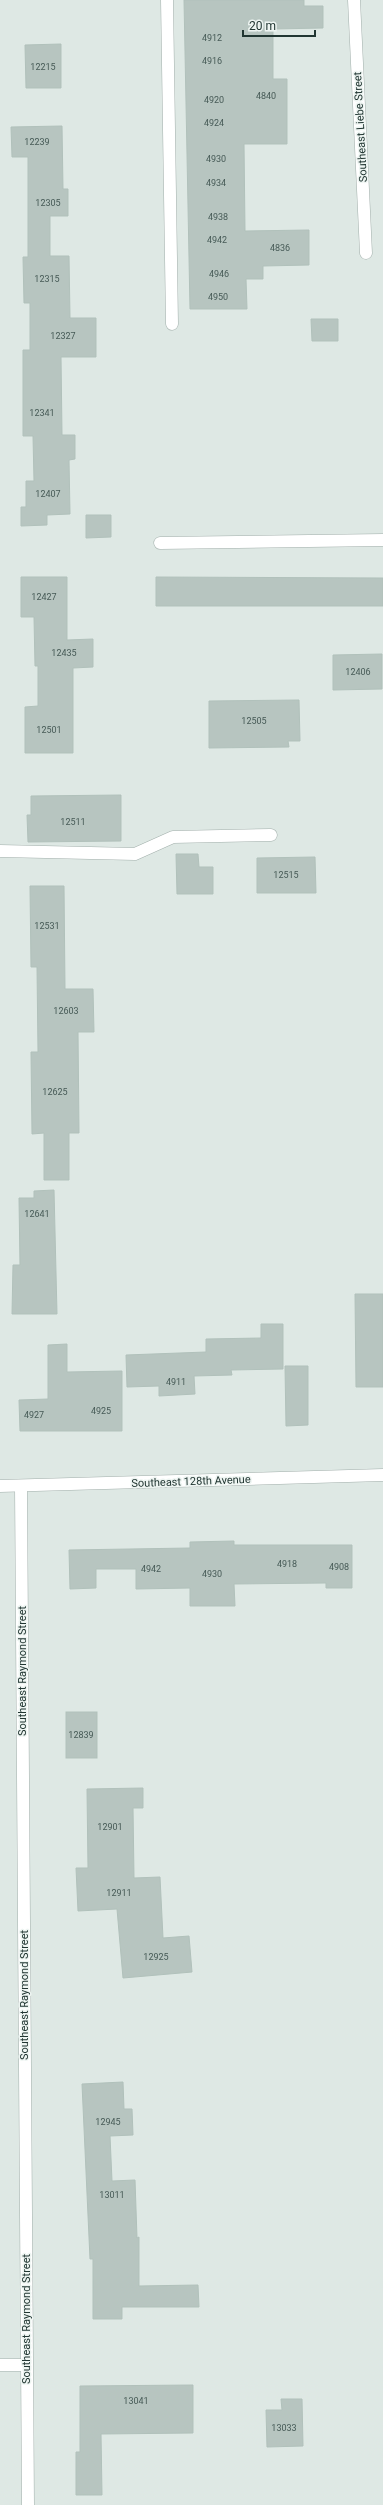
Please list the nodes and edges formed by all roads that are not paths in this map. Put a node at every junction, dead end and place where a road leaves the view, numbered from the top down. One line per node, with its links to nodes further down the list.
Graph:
1 (167, 0): 4 (street)
2 (354, 0): 3 (street, Southeast Liebe Street)
3 (366, 253)
4 (172, 324)
5 (383, 540): 6 (street)
6 (160, 543)
7 (271, 836): 8 (street)
8 (0, 851)
9 (383, 1475): 11 (street, Southeast 128th Avenue)
10 (0, 1486): 11 (street, Southeast 128th Avenue)
11 (21, 1486): 13 (street, Southeast Raymond Street)
12 (0, 2365): 13 (street)
13 (26, 2365): 14 (street, Southeast Raymond Street)
14 (28, 2505)

